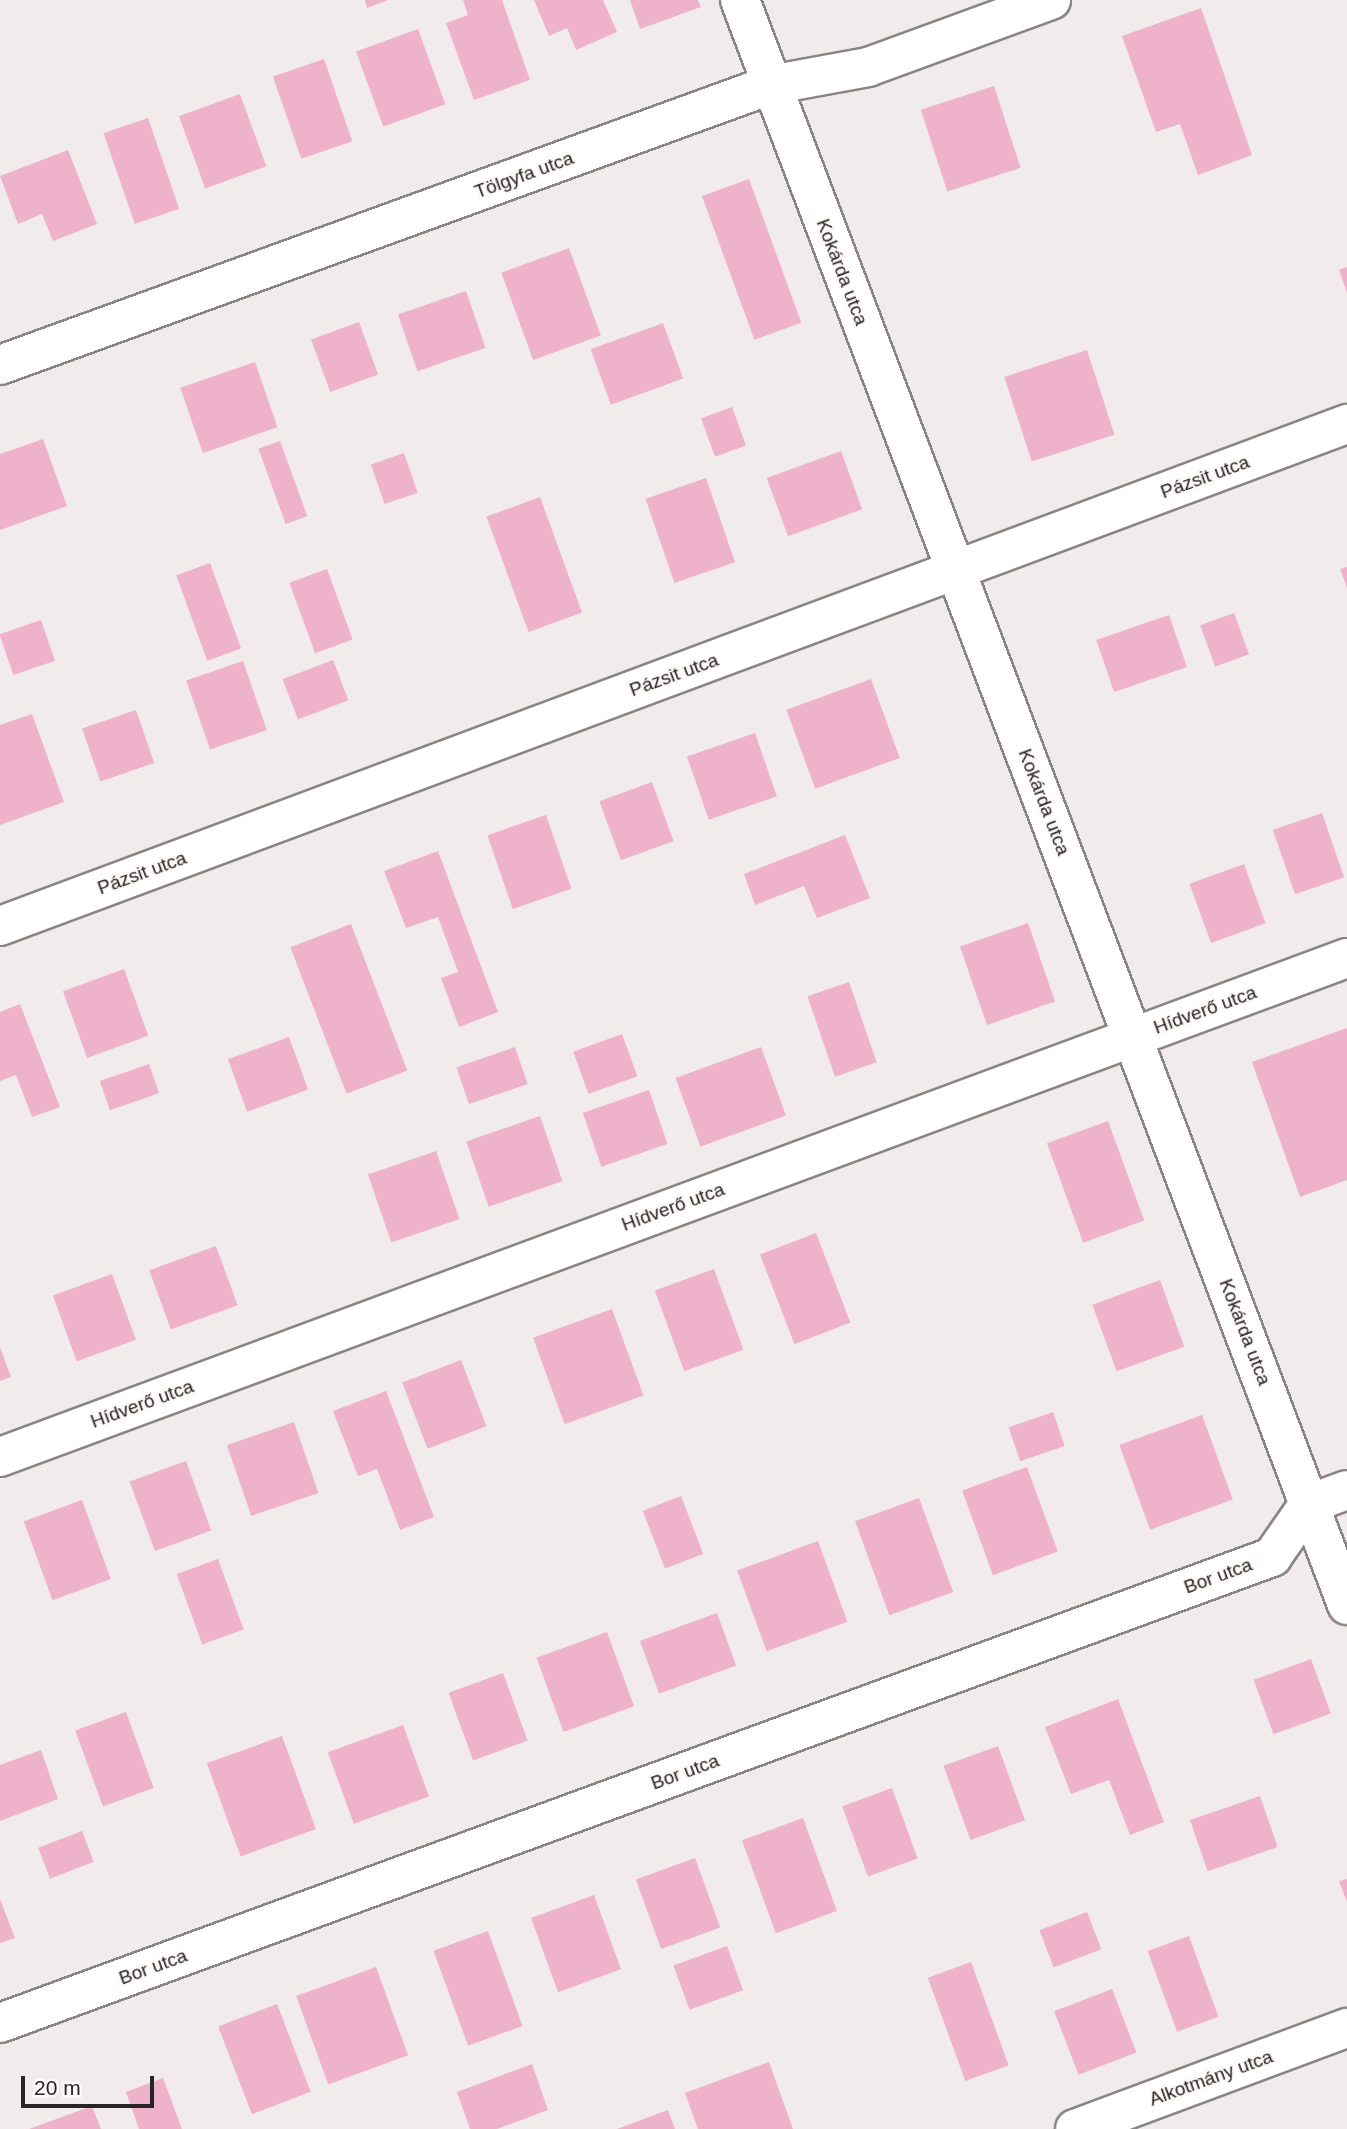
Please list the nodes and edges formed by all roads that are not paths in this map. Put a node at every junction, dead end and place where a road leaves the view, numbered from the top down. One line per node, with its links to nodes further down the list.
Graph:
1 (740, 0): 3 (street, Kokárda utca)
2 (1052, 0): 3 (street, Tölgyfa utca)
3 (770, 85): 4 (street, Tölgyfa utca); 6 (street, Kokárda utca)
4 (0, 366)
5 (1347, 424): 6 (street, Pázsit utca)
6 (956, 570): 7 (street, Pázsit utca); 9 (street, Kokárda utca)
7 (0, 926)
8 (1347, 958): 9 (street, Hídverő utca)
9 (1134, 1036): 10 (street, Hídverő utca); 12 (street, Kokárda utca)
10 (0, 1457)
11 (1347, 1490): 12 (street)
12 (1309, 1504): 13 (street, Kokárda utca); 14 (street, Bor utca)
13 (1347, 1605)
14 (0, 2023)
15 (1347, 2028): 16 (street, Alkotmány utca)
16 (1075, 2129)

